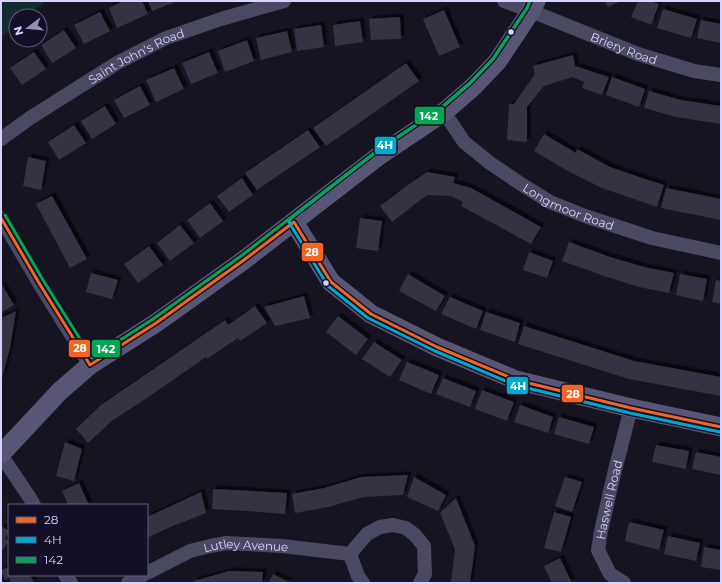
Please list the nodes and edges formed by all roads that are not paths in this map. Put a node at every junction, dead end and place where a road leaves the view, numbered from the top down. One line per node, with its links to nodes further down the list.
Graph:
1 (284, 1): 6 (street, Saint John's Road)
2 (504, 1): 3 (street)
3 (534, 6): 4 (street, Briery Road); 5 (street)
4 (721, 75)
5 (444, 112): 8 (street); 9 (street, Longmoor Road)
6 (1, 139)
7 (1, 218): 10 (street)
8 (294, 222): 10 (street); 11 (street)
9 (721, 252)
10 (90, 366): 13 (street)
11 (631, 408): 12 (street); 21 (street, Haswell Road)
12 (721, 427)
13 (1, 455): 14 (street)
14 (33, 504)
15 (350, 554): 16 (street, Lutley Avenue); 19 (street); 20 (street)
16 (148, 572)
17 (141, 576): 18 (street)
18 (128, 583)
19 (363, 583)
20 (420, 583)
21 (624, 583)

